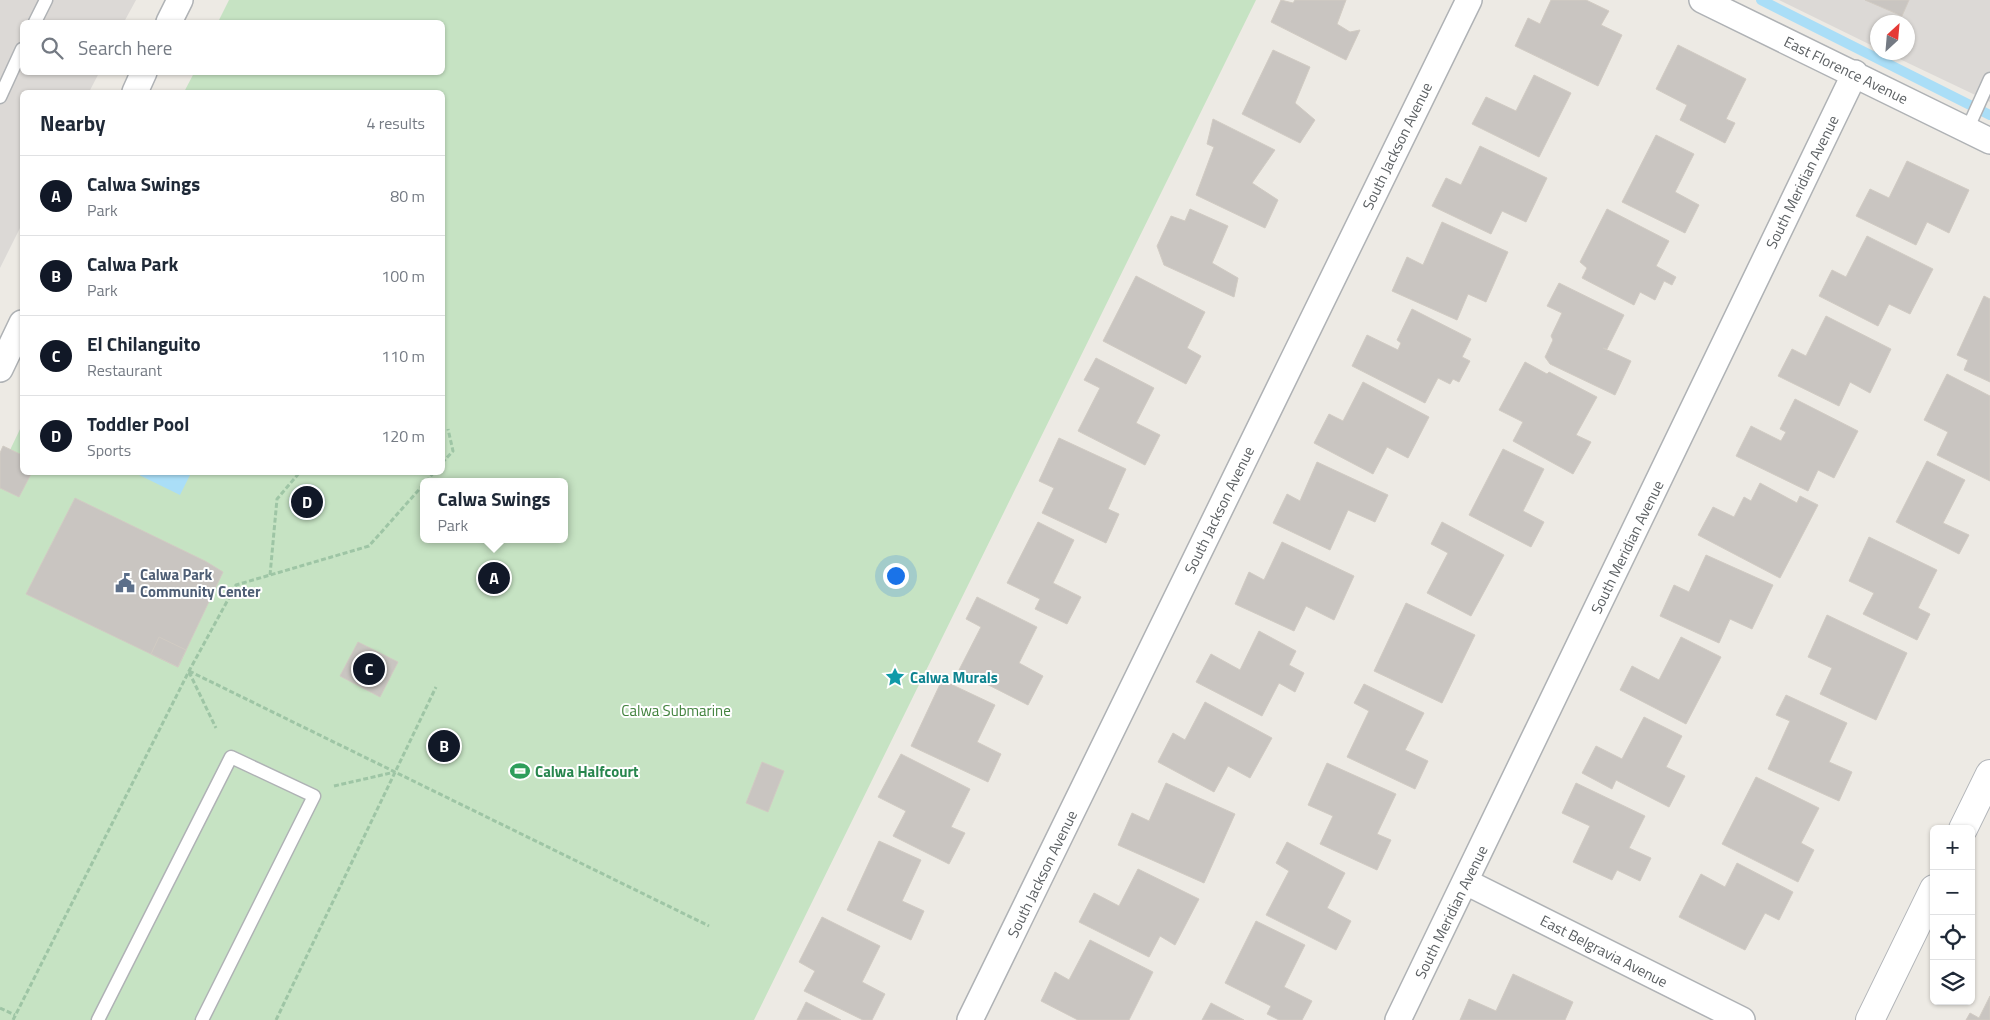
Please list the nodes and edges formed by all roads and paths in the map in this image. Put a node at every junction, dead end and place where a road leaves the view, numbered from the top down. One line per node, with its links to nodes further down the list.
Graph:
1 (46, 0): 5 (lane)
2 (180, 0): 6 (street)
3 (1468, 0): 38 (street, South Jackson Avenue)
4 (1702, 0): 8 (street, East Florence Avenue)
5 (36, 20)
6 (170, 20)
7 (20, 53): 12 (lane)
8 (1855, 73): 13 (street, East Florence Avenue); 29 (street, South Meridian Avenue)
9 (143, 75): 11 (street)
10 (1990, 79): 13 (lane)
11 (136, 90)
12 (0, 97)
13 (1967, 130): 14 (street, East Florence Avenue)
14 (1990, 141)
15 (20, 327): 16 (street)
16 (0, 369)
17 (448, 429): 18 (path)
18 (445, 460)
19 (298, 475): 21 (path)
20 (420, 489): 21 (path)
21 (270, 575): 22 (path)
22 (189, 671): 24 (path); 25 (path); 33 (path)
23 (436, 687): 25 (path)
24 (216, 728)
25 (396, 772): 27 (path); 31 (path); 37 (path)
26 (1990, 774): 28 (main road)
27 (334, 786)
28 (1965, 825)
29 (1466, 882): 39 (street, South Meridian Avenue); 40 (street, East Belgravia Avenue)
30 (1930, 897): 41 (main road)
31 (709, 926)
32 (0, 1008): 33 (path)
33 (15, 1015): 34 (path)
34 (13, 1020)
35 (98, 1020): 36 (lane)
36 (202, 1020)
37 (276, 1020)
38 (970, 1020)
39 (1398, 1020)
40 (1742, 1020)
41 (1870, 1020)

